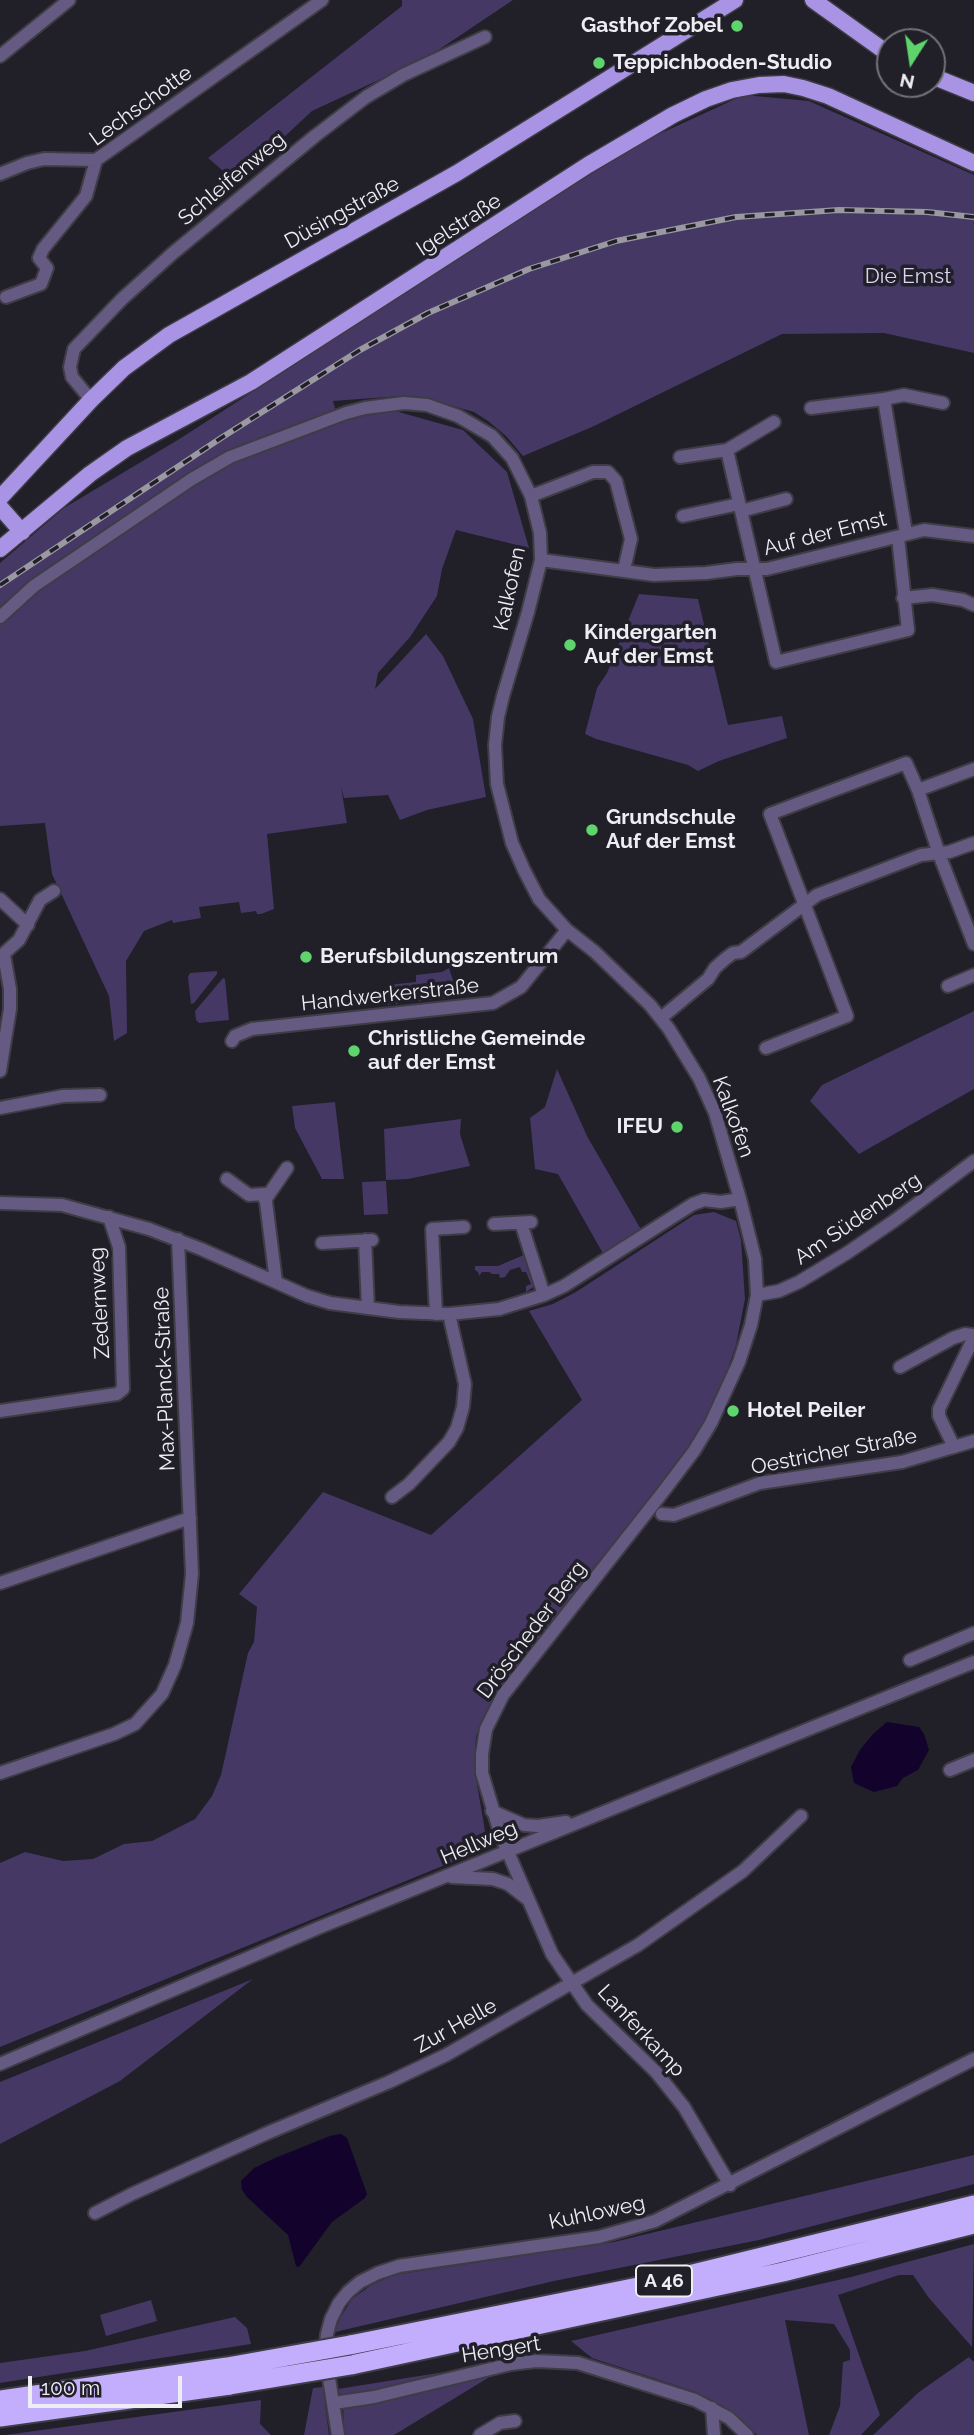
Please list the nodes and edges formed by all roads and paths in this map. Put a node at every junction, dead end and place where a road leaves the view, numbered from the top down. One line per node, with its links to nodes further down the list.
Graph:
1 (69, 0): 7 (street)
2 (322, 0): 10 (street, Lechschotte)
3 (734, 0): 15 (main road, Düsingstraße)
4 (813, 0): 6 (main road)
5 (485, 37): 15 (street, Schleifenweg)
6 (876, 45)
7 (0, 56)
8 (946, 82): 9 (main road)
9 (974, 93)
10 (96, 160): 12 (street); 13 (street, Lechschotte)
11 (974, 163): 27 (main road, Igelstraße)
12 (0, 174)
13 (6, 297)
14 (884, 399): 16 (street); 17 (street); 28 (street, Auf der Emst)
15 (91, 400): 22 (main road, Düsingstraße)
16 (943, 403)
17 (811, 408)
18 (774, 422): 19 (street)
19 (727, 450): 20 (street); 25 (street, Auf der Emst)
20 (680, 457)
21 (531, 496): 31 (street, Kalkofen); 32 (street); 36 (street, Kalkofen)
22 (0, 498)
23 (786, 499): 25 (street, Auf der Emst)
24 (0, 507): 27 (main road)
25 (740, 507): 26 (street); 33 (street, Auf der Emst)
26 (683, 516)
27 (22, 532): 30 (main road, Igelstraße)
28 (902, 535): 29 (street, Auf der Emst); 33 (street, Auf der Emst); 34 (street)
29 (974, 536)
30 (0, 549)
31 (541, 560): 32 (street, Auf der Emst); 45 (street, Kalkofen)
32 (624, 570): 33 (street, Auf der Emst)
33 (753, 570): 34 (street)
34 (903, 598): 35 (street)
35 (974, 606)
36 (0, 617)
37 (974, 769): 38 (street)
38 (918, 790): 40 (street); 43 (street)
39 (974, 843): 40 (street)
40 (939, 853): 43 (street); 46 (street)
41 (54, 891): 44 (street)
42 (0, 899): 44 (street)
43 (804, 905): 50 (street); 52 (street)
44 (28, 925): 47 (street)
45 (567, 930): 50 (street, Kalkofen); 51 (street, Handwerkerstraße)
46 (974, 944)
47 (2, 956): 53 (street)
48 (974, 975): 49 (street)
49 (948, 986)
50 (661, 1018): 59 (street, Kalkofen)
51 (232, 1041)
52 (766, 1048)
53 (0, 1072)
54 (100, 1095): 55 (street)
55 (0, 1108)
56 (974, 1161): 69 (street, Am Südenberg)
57 (287, 1168): 60 (street)
58 (227, 1179): 60 (street)
59 (740, 1199): 68 (street); 69 (street)
60 (265, 1200): 67 (street)
61 (0, 1203): 62 (street)
62 (109, 1217): 65 (street); 74 (street, Zedernweg)
63 (494, 1224): 68 (street)
64 (464, 1227): 71 (street)
65 (178, 1239): 67 (street); 79 (street, Max-Planck-Straße)
66 (322, 1243): 70 (street)
67 (276, 1282): 70 (street)
68 (544, 1295): 71 (street)
69 (757, 1295): 87 (street, Dröscheder Berg)
70 (368, 1308): 71 (street)
71 (442, 1314): 77 (street)
72 (974, 1336): 73 (street); 76 (street)
73 (900, 1367)
74 (0, 1412)
75 (974, 1441): 76 (street, Oestricher Straße)
76 (954, 1447): 78 (street, Oestricher Straße)
77 (392, 1497)
78 (662, 1514)
79 (190, 1518): 80 (street); 86 (street, Max-Planck-Straße)
80 (0, 1583)
81 (974, 1633): 82 (street)
82 (910, 1660)
83 (974, 1662): 89 (street, Hellweg)
84 (974, 1760): 85 (street)
85 (950, 1770)
86 (0, 1773)
87 (492, 1811): 89 (street); 90 (street, Dröscheder Berg)
88 (801, 1816): 93 (street, Zur Helle)
89 (583, 1820): 90 (street, Hellweg)
90 (508, 1852): 91 (street, Hellweg); 92 (street, Lanferkamp)
91 (448, 1877): 92 (street); 95 (street, Hellweg)
92 (529, 1901): 93 (street, Lanferkamp)
93 (572, 1983): 96 (street, Lanferkamp); 98 (street, Zur Helle)
94 (974, 2059): 96 (street, Kuhloweg)
95 (0, 2064)
96 (730, 2185): 103 (street, Kuhloweg)
97 (974, 2205): 100 (highway, A 46)
98 (96, 2213)
99 (974, 2224): 100 (highway, A 46)
100 (351, 2355): 101 (highway, A 46, bridge)
101 (229, 2376): 102 (highway, A 46); 105 (highway, A 46)
102 (0, 2400)
103 (334, 2403): 104 (street, Hengert); 108 (street, Kuhloweg)
104 (712, 2408): 109 (street); 110 (street, Hengert)
105 (0, 2417)
106 (515, 2421): 107 (street)
107 (488, 2433)
108 (338, 2435)
109 (714, 2435)
110 (747, 2435)

